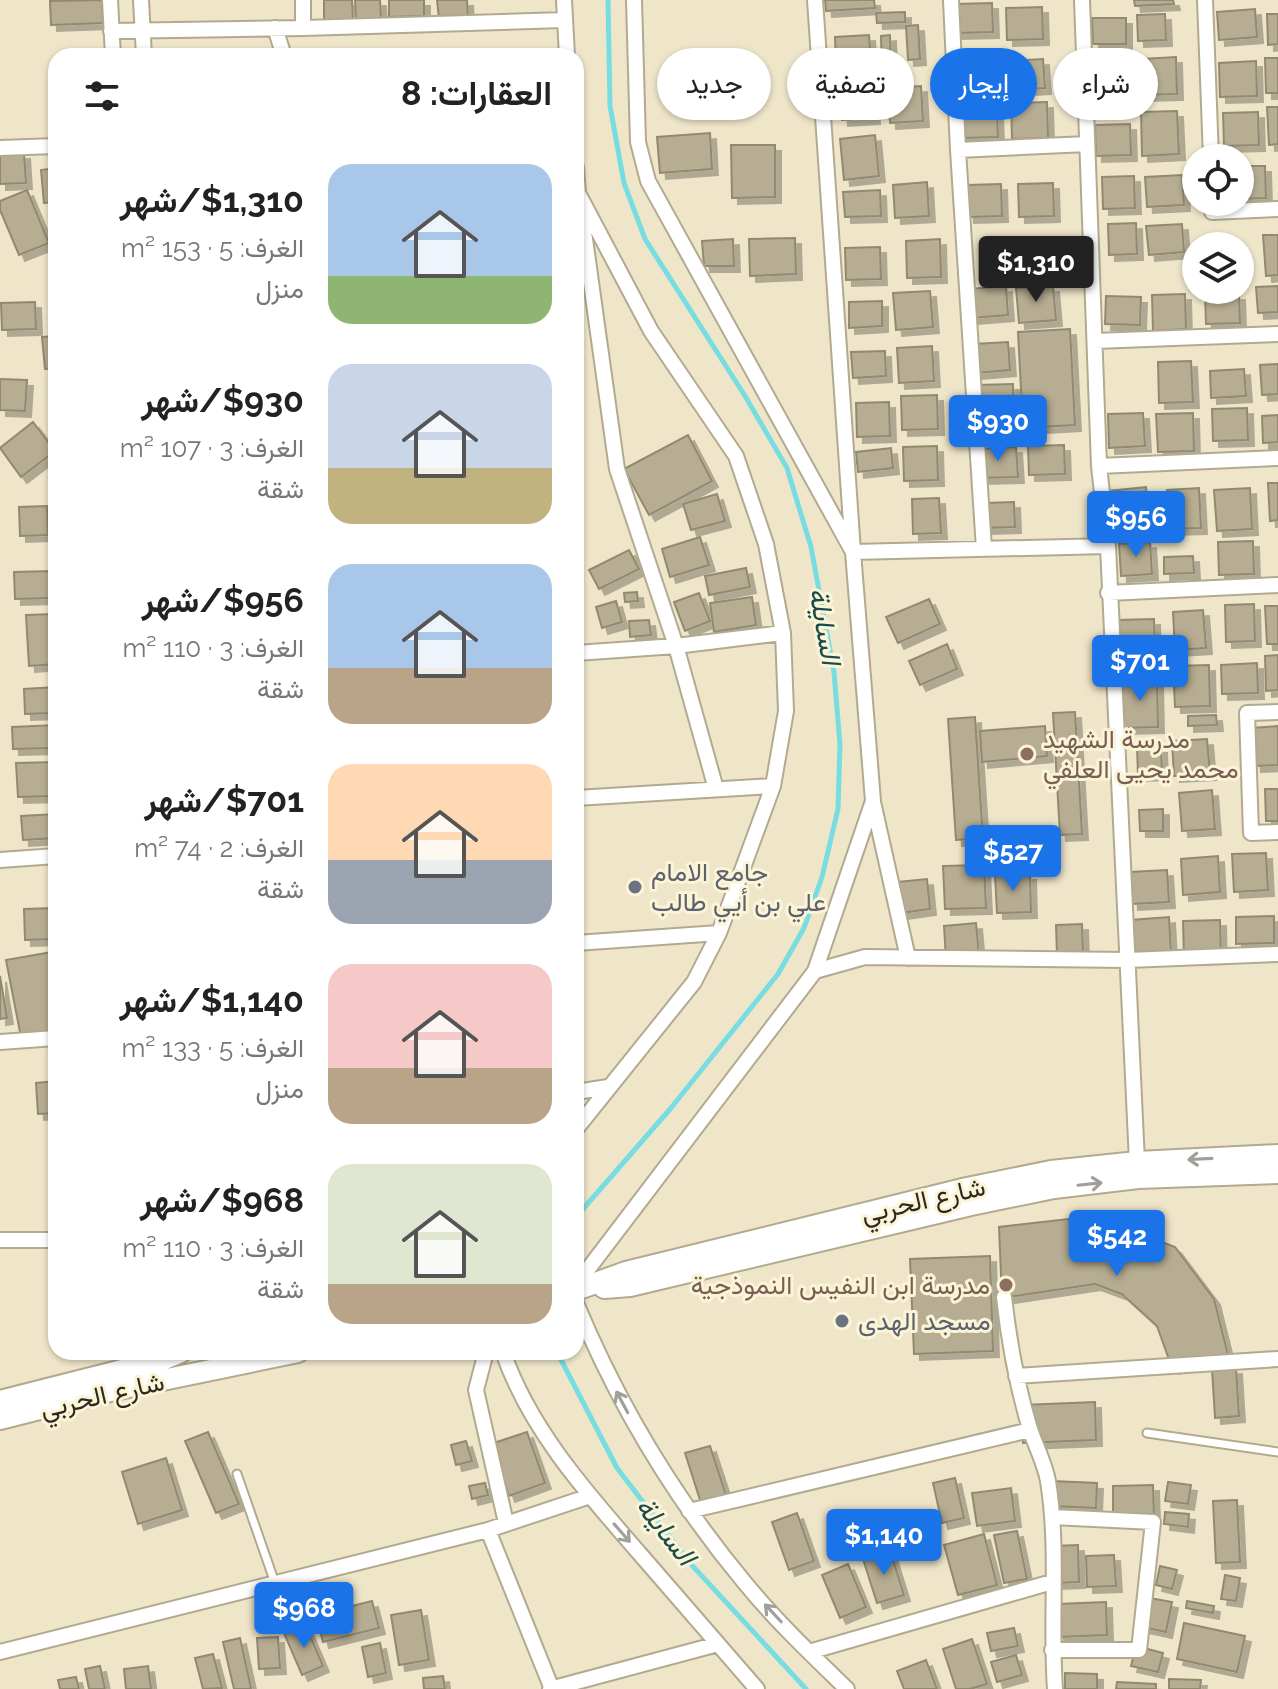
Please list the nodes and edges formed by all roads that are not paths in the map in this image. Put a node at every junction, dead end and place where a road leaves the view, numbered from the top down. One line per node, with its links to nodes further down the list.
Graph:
1 (110, 0): 13 (street)
2 (141, 0): 14 (street)
3 (303, 0): 12 (street)
4 (564, 0): 10 (street)
5 (634, 0): 34 (street)
6 (815, 0): 34 (street)
7 (951, 0): 23 (street)
8 (1082, 0): 19 (street)
9 (1205, 0): 20 (street)
10 (564, 20): 12 (street); 18 (street)
11 (275, 28): 12 (street); 14 (street); 17 (street)
12 (303, 28)
13 (111, 31): 14 (street); 15 (street)
14 (142, 31): 16 (street)
15 (112, 48)
16 (143, 48)
17 (281, 48)
18 (566, 48)
19 (1087, 144): 23 (street); 29 (street)
20 (1210, 144)
21 (48, 146): 22 (street)
22 (0, 148)
23 (958, 150): 33 (street)
24 (584, 206): 37 (street)
25 (1278, 209): 26 (street)
26 (1254, 210)
27 (584, 241): 38 (street)
28 (1278, 334): 29 (street)
29 (1095, 341): 31 (street)
30 (1278, 458): 31 (street)
31 (1099, 466): 32 (street)
32 (1108, 546): 33 (street); 36 (street)
33 (984, 549): 34 (street)
34 (853, 552): 44 (street)
35 (1278, 585): 36 (street)
36 (1108, 593): 52 (street)
37 (783, 633): 38 (street); 41 (street)
38 (676, 646): 39 (street); 42 (street)
39 (584, 652)
40 (1278, 712): 45 (street)
41 (773, 786): 42 (street); 48 (street)
42 (716, 789): 43 (street)
43 (584, 797)
44 (873, 801): 51 (street); 53 (street)
45 (1278, 832)
46 (48, 857): 47 (street)
47 (0, 860)
48 (719, 933): 49 (street); 56 (street)
49 (584, 942)
50 (1278, 954): 52 (street)
51 (908, 958): 52 (street); 53 (street)
52 (1128, 960): 60 (street)
53 (815, 971): 64 (street)
54 (48, 1039): 55 (street)
55 (0, 1042)
56 (608, 1087): 57 (street); 58 (street)
57 (584, 1091)
58 (584, 1118)
59 (1278, 1155): 60 (street, شارع الحربي, one-way to 60)
60 (1137, 1162): 65 (street, شارع الحربي)
61 (1278, 1173): 66 (street, شارع الحربي, one-way to 61)
62 (0, 1240): 63 (street)
63 (48, 1240)
64 (584, 1278)
65 (584, 1286)
66 (584, 1289)
67 (1004, 1297): 74 (street)
68 (584, 1322): 82 (street, one-way to 68)
69 (1278, 1359): 74 (street)
70 (162, 1360): 75 (street, شارع الحربي)
71 (259, 1360): 76 (street, شارع الحربي)
72 (484, 1360): 84 (street)
73 (506, 1360): 81 (street)
74 (1016, 1376): 77 (street)
75 (0, 1401)
76 (0, 1419)
77 (1030, 1430): 82 (street); 83 (street)
78 (1147, 1433): 79 (lane)
79 (1278, 1452)
80 (237, 1474): 87 (lane)
81 (590, 1496): 84 (street); 88 (street, one-way to 88)
82 (689, 1511): 91 (street, one-way to 82)
83 (1053, 1517): 86 (street); 89 (street)
84 (506, 1523): 85 (street)
85 (488, 1530): 87 (street); 92 (street)
86 (1052, 1582): 89 (street); 91 (street)
87 (275, 1583): 90 (street)
88 (718, 1644): 92 (street); 93 (street)
89 (1052, 1650): 95 (street)
90 (0, 1652)
91 (809, 1652): 94 (street)
92 (551, 1689)
93 (757, 1689)
94 (847, 1689)
95 (1055, 1689)

